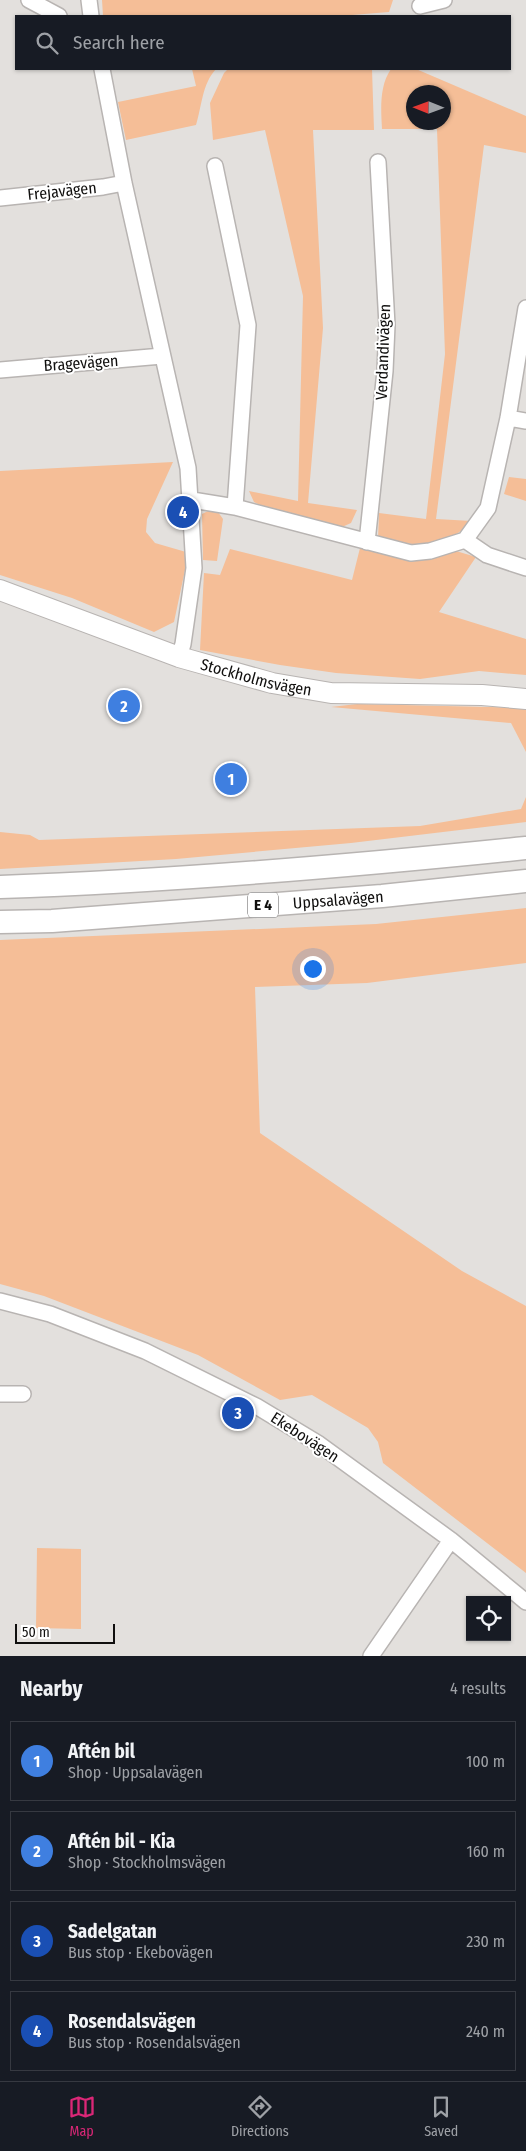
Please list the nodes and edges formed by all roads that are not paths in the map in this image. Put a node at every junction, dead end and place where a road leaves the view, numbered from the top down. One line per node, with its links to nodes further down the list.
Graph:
1 (29, 0): 5 (street)
2 (89, 0): 6 (street)
3 (444, 0): 4 (street)
4 (420, 6)
5 (57, 15)
6 (91, 15)
7 (102, 70): 10 (street)
8 (378, 162): 20 (street, Verdandivägen)
9 (216, 166): 18 (street)
10 (124, 183): 11 (street, Frejavägen); 13 (street)
11 (0, 198)
12 (526, 308): 15 (street)
13 (162, 356): 14 (street, Bragevägen); 17 (street)
14 (0, 370)
15 (508, 418): 16 (street); 19 (street)
16 (526, 421)
17 (192, 500): 18 (street); 23 (street)
18 (235, 507): 20 (street)
19 (465, 540): 20 (street); 21 (street)
20 (367, 542)
21 (526, 568)
22 (0, 590): 23 (main road, Stockholmsvägen)
23 (179, 657): 24 (main road, Stockholmsvägen)
24 (526, 698)
25 (526, 848): 27 (highway, Uppsalavägen / E 4)
26 (526, 881): 28 (highway, Uppsalavägen / E 4)
27 (0, 887)
28 (0, 922)
29 (0, 1301): 32 (street, Ekebovägen)
30 (0, 1394): 31 (street)
31 (23, 1394)
32 (451, 1540): 33 (street, Ekebovägen); 34 (street)
33 (526, 1602)
34 (371, 1656)

